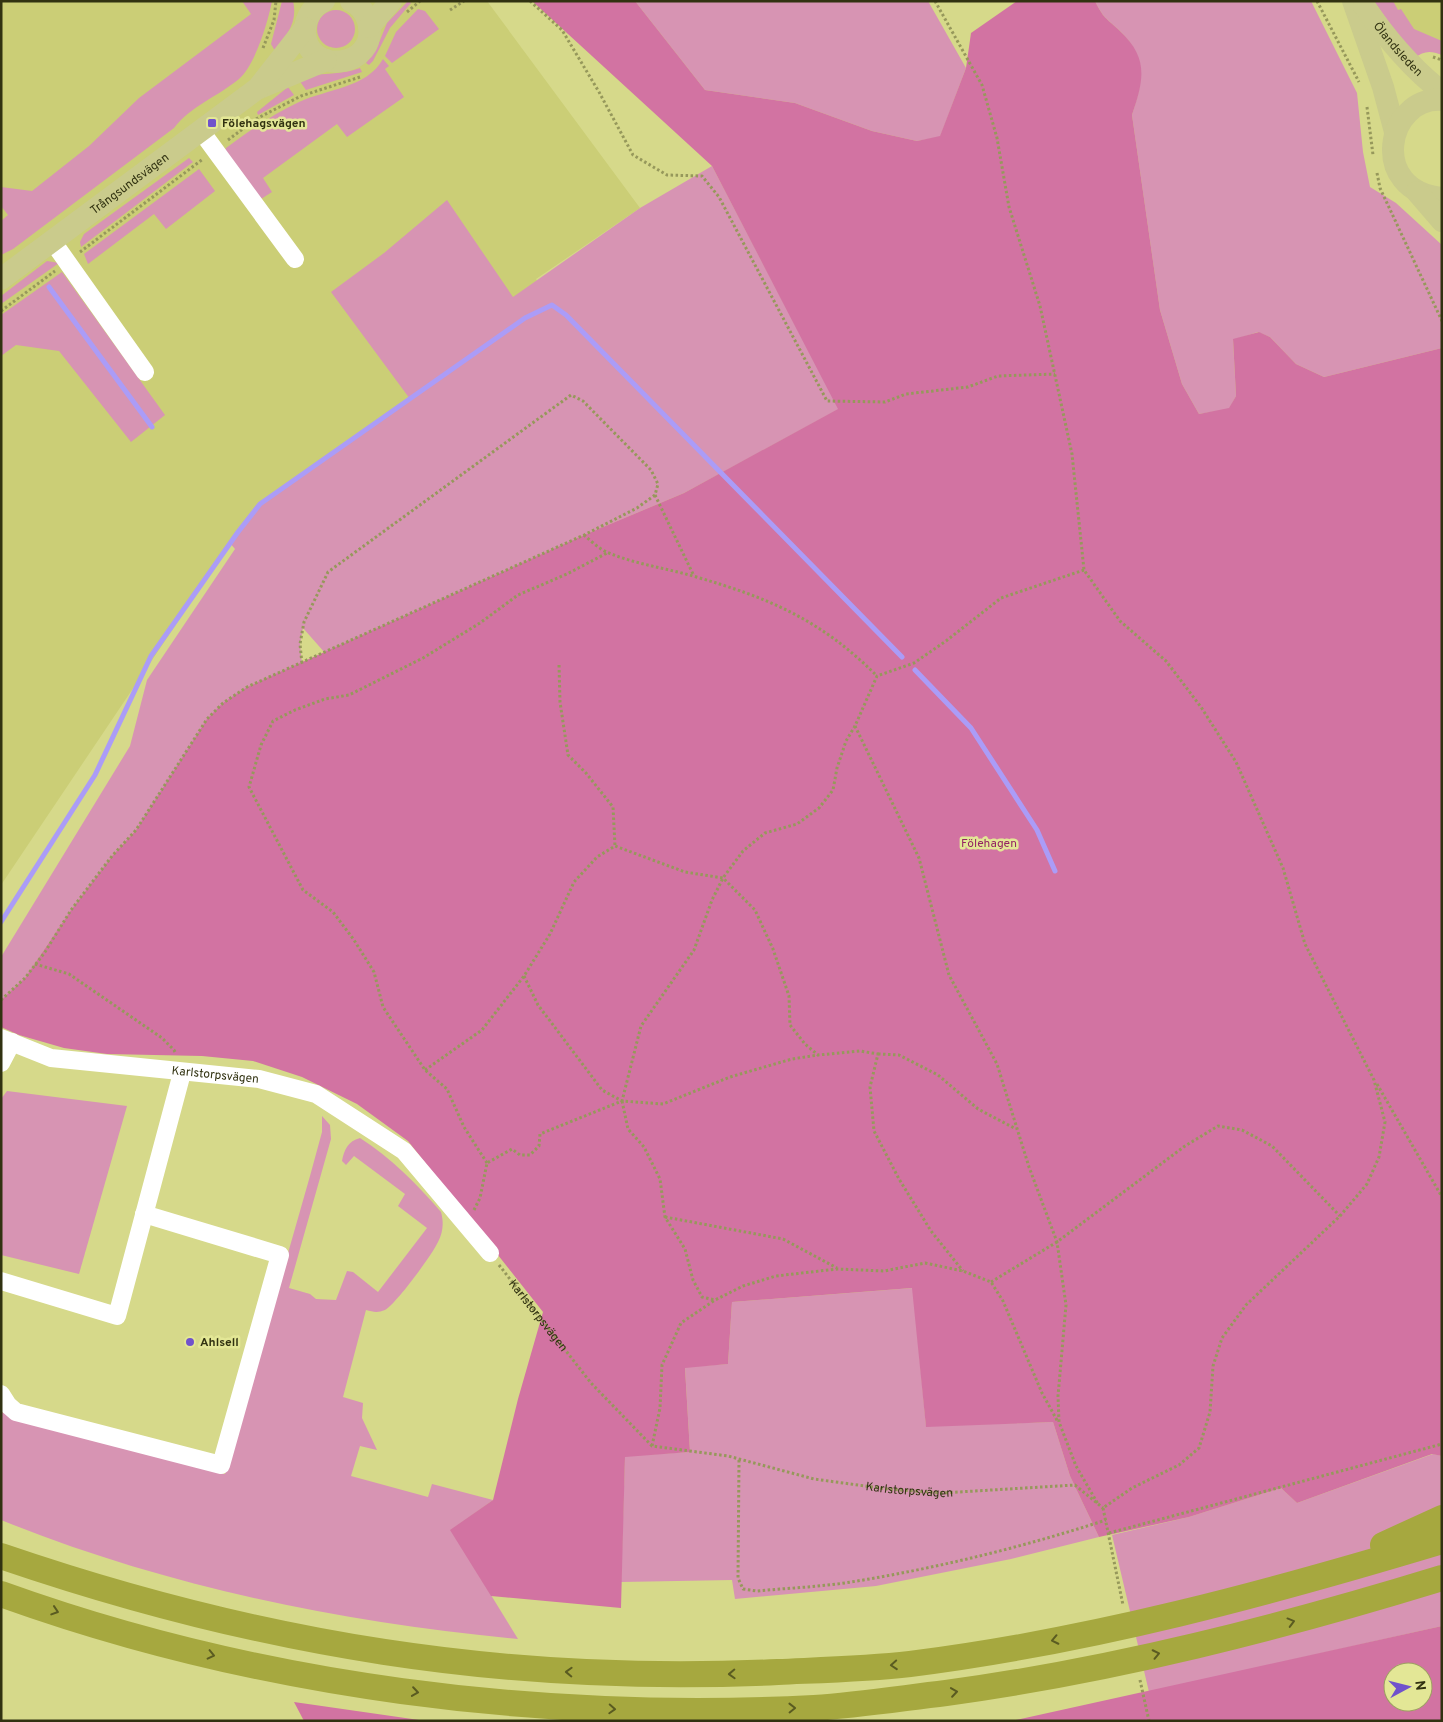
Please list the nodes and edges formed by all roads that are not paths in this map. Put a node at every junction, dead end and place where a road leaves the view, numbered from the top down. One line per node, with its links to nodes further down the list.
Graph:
1 (324, 1): 6 (main road, Trångsundsvägen)
2 (351, 1): 7 (main road)
3 (391, 1): 7 (main road)
4 (1353, 1): 12 (main road, Ölandsleden)
5 (1361, 1): 10 (main road, Ölandsleden)
6 (305, 16): 8 (main road); 9 (main road, Trångsundsvägen)
7 (369, 27): 8 (main road)
8 (326, 60): 9 (main road, Trångsundsvägen)
9 (258, 88): 13 (main road, Trångsundsvägen)
10 (1442, 92)
11 (1442, 100): 12 (main road)
12 (1399, 125): 14 (main road, Ölandsleden)
13 (200, 131): 17 (main road, Trångsundsvägen); 18 (street)
14 (1417, 192): 15 (main road); 16 (main road, Ölandsleden)
15 (1442, 198)
16 (1442, 221)
17 (53, 242): 19 (main road, Trångsundsvägen); 20 (street)
18 (295, 258)
19 (1, 279)
20 (145, 372)
21 (6, 1040): 22 (street); 23 (street, Karlstorpsvägen)
22 (1, 1063)
23 (182, 1073): 24 (street); 25 (street, Karlstorpsvägen)
24 (144, 1214): 26 (street); 27 (street)
25 (490, 1253)
26 (1, 1281)
27 (1, 1394)
28 (1442, 1518): 32 (highway)
29 (1442, 1541): 32 (highway)
30 (1, 1556): 32 (highway, one-way to 30)
31 (1442, 1578): 35 (highway)
32 (1298, 1585)
33 (1, 1594): 35 (highway, one-way to 35)
34 (1442, 1595): 35 (highway)
35 (1347, 1607)

